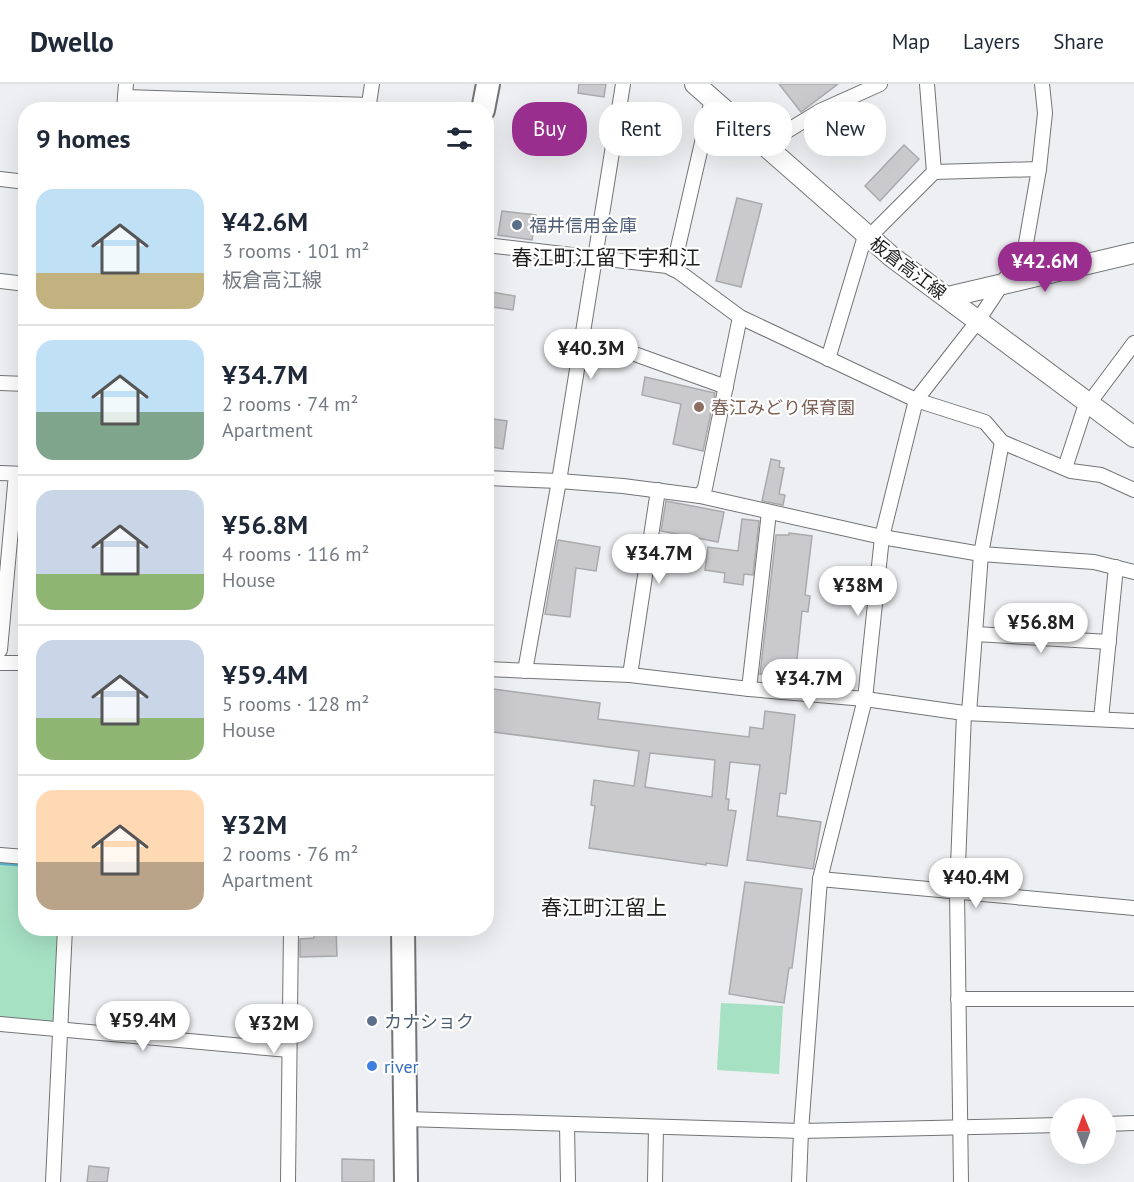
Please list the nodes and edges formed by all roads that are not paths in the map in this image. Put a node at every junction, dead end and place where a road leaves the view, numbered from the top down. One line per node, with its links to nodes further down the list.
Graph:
1 (372, 84): 12 (street)
2 (488, 84): 13 (main road)
3 (623, 84): 24 (street)
4 (695, 84): 10 (main road, 板倉高江線)
5 (880, 84): 8 (street)
6 (927, 84): 18 (street)
7 (1042, 84): 17 (street)
8 (864, 87): 15 (street)
9 (125, 97): 11 (street)
10 (712, 99): 14 (main road, 板倉高江線); 25 (street)
11 (246, 102)
12 (369, 102)
13 (485, 102)
14 (715, 102)
15 (792, 128)
16 (776, 156): 21 (main road, 板倉高江線)
17 (1039, 169): 18 (street); 28 (street)
18 (934, 172): 21 (street)
19 (0, 179): 20 (street)
20 (18, 181)
21 (866, 237): 29 (main road, 板倉高江線); 34 (street)
22 (494, 246): 24 (street)
23 (1134, 253): 28 (main road)
24 (595, 258): 25 (street); 32 (street)
25 (673, 269): 30 (street)
26 (0, 281): 27 (street)
27 (18, 283)
28 (1001, 284): 29 (main road); 31 (street)
29 (948, 297): 31 (main road, 板倉高江線)
30 (740, 317): 34 (street); 37 (street)
31 (977, 322): 38 (street); 39 (main road, 板倉高江線)
32 (582, 335): 37 (street); 46 (street)
33 (1134, 343): 39 (street)
34 (828, 359): 38 (street)
35 (0, 383): 36 (street)
36 (18, 384)
37 (726, 387): 49 (street)
38 (916, 400): 41 (street); 52 (street)
39 (1089, 404): 40 (main road, 板倉高江線); 42 (street)
40 (1134, 437)
41 (1002, 442): 42 (street); 53 (street)
42 (1065, 468): 48 (street)
43 (0, 473): 44 (street)
44 (18, 474)
45 (494, 478): 46 (street)
46 (559, 481): 47 (street); 62 (street)
47 (658, 490): 49 (street); 63 (street)
48 (1134, 490)
49 (700, 496): 51 (street)
50 (18, 499): 58 (street)
51 (769, 512): 52 (street); 64 (street)
52 (882, 537): 53 (street); 65 (street)
53 (981, 554): 54 (street); 56 (street)
54 (1116, 567): 55 (street); 57 (street)
55 (1134, 572)
56 (975, 634): 57 (street); 66 (street)
57 (1109, 642): 67 (street)
58 (0, 650)
59 (0, 663): 60 (street)
60 (18, 663)
61 (494, 669): 62 (street)
62 (525, 671): 63 (street)
63 (630, 675): 64 (street)
64 (749, 688): 65 (street)
65 (865, 699): 66 (street); 71 (street)
66 (966, 713): 67 (street); 72 (street)
67 (1101, 719): 68 (street)
68 (1134, 721)
69 (0, 855): 70 (street)
70 (18, 856)
71 (820, 879): 72 (street); 89 (street)
72 (957, 891): 73 (street); 77 (street)
73 (1134, 908)
74 (65, 936): 80 (street)
75 (291, 936): 81 (street)
76 (403, 936): 82 (main road)
77 (958, 999): 78 (street); 88 (street)
78 (1134, 999)
79 (0, 1024): 80 (street)
80 (60, 1029): 81 (street); 90 (street)
81 (289, 1050): 91 (street)
82 (406, 1119): 84 (street); 92 (main road)
83 (1134, 1123): 85 (street)
84 (567, 1124): 87 (street); 93 (street)
85 (1116, 1124)
86 (1050, 1125): 88 (street)
87 (656, 1127): 89 (street); 94 (street)
88 (960, 1128): 89 (street); 96 (street)
89 (801, 1131): 95 (street)
90 (54, 1182)
91 (288, 1182)
92 (406, 1182)
93 (568, 1182)
94 (655, 1182)
95 (799, 1182)
96 (961, 1182)

